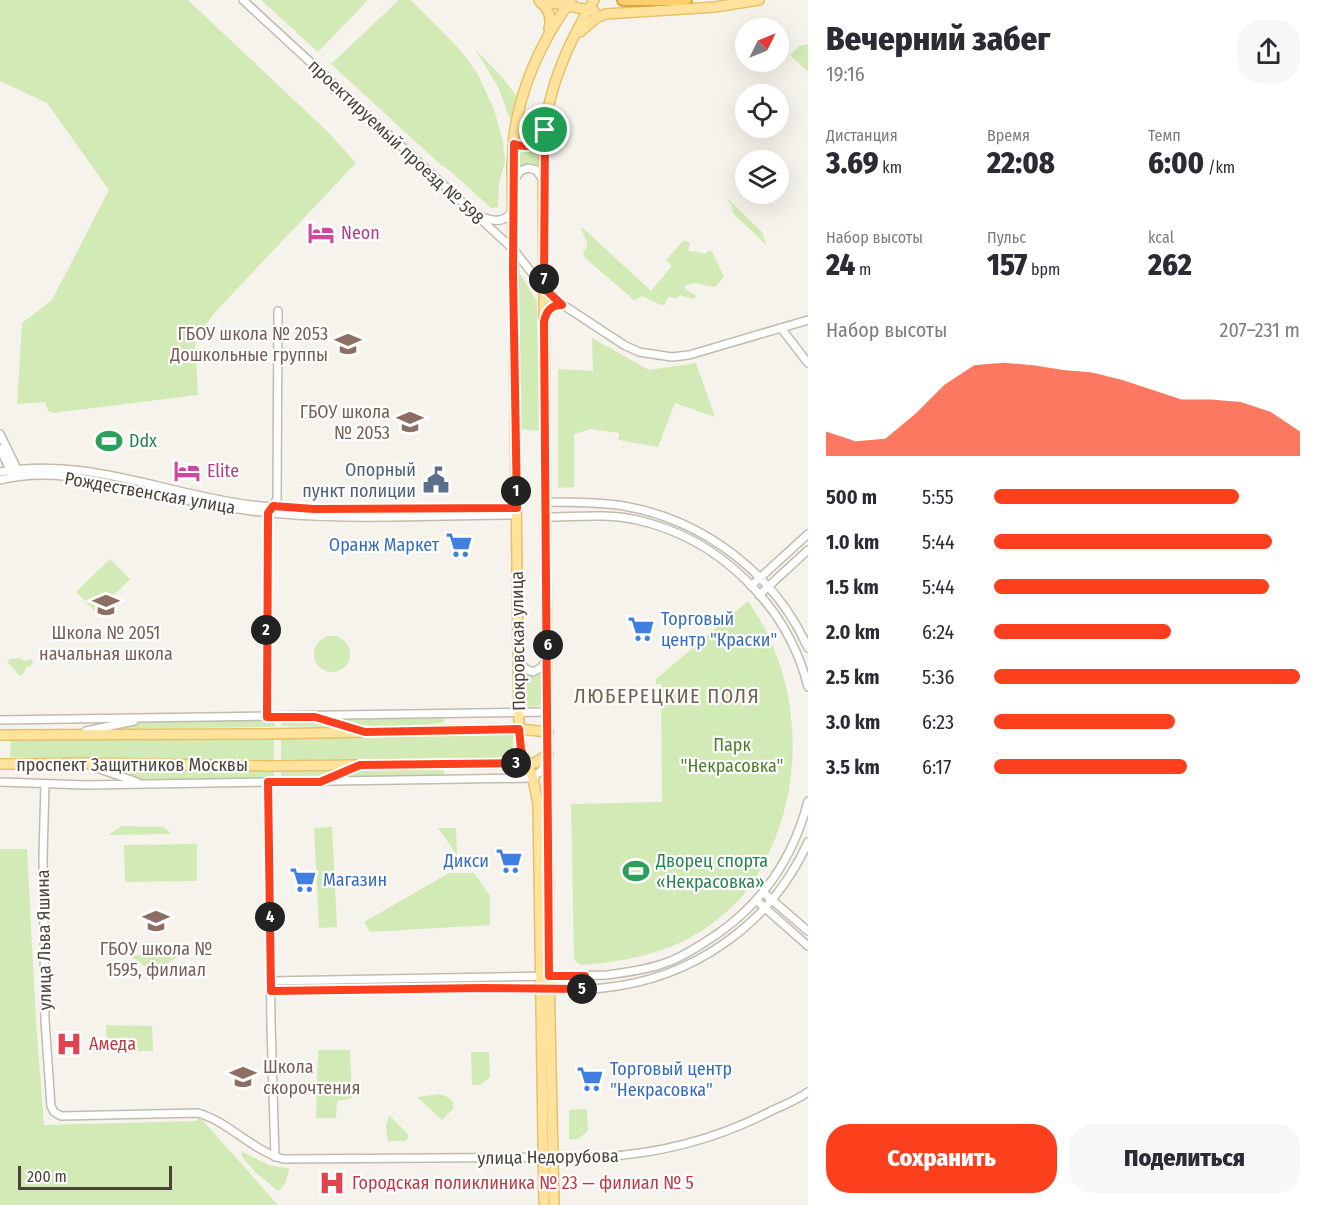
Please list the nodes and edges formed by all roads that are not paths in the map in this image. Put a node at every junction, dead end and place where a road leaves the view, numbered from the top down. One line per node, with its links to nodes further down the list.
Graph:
1 (243, 0): 19 (street, проектируемый проезд № 598)
2 (536, 0): 8 (main road); 12 (main road)
3 (594, 0): 9 (main road)
4 (622, 0): 7 (highway); 11 (street)
5 (686, 0): 7 (highway)
6 (759, 0): 11 (main road)
7 (672, 1)
8 (568, 3): 9 (main road); 12 (main road)
9 (588, 10): 10 (main road); 13 (main road)
10 (617, 13): 11 (main road); 13 (main road)
11 (646, 13)
12 (547, 37): 15 (main road)
13 (574, 39): 14 (main road)
14 (545, 130): 15 (street); 17 (main road, Покровская улица)
15 (514, 140): 16 (main road, Покровская улица)
16 (513, 182): 17 (street); 18 (main road, Покровская улица)
17 (544, 185): 21 (main road, Покровская улица)
18 (514, 206): 19 (street); 20 (main road, Покровская улица)
19 (473, 213): 20 (street, проектируемый проезд № 598)
20 (514, 250): 21 (street, проектируемый проезд № 598); 37 (main road, Покровская улица)
21 (544, 288): 22 (street, проектируемый проезд № 598); 25 (main road, Покровская улица)
22 (562, 305): 25 (street); 26 (street, проектируемый проезд № 598)
23 (278, 311): 36 (street)
24 (808, 320): 26 (street, проектируемый проезд № 598)
25 (544, 322): 34 (main road, Покровская улица)
26 (781, 328): 27 (street)
27 (808, 363)
28 (0, 434): 30 (street)
29 (0, 449): 30 (street)
30 (14, 469): 31 (street, Рождественская улица); 32 (street); 36 (street, Рождественская улица)
31 (0, 471)
32 (17, 477): 33 (street, Рождественская улица); 38 (street, Рождественская улица)
33 (0, 480)
34 (546, 502): 35 (street); 39 (main road, Покровская улица)
35 (568, 502): 40 (street); 43 (street)
36 (273, 506): 37 (street, Рождественская улица); 38 (street)
37 (517, 511): 38 (street, Рождественская улица); 48 (main road, Покровская улица)
38 (268, 513): 53 (street)
39 (546, 516): 40 (street); 49 (main road, Покровская улица)
40 (571, 517): 44 (street)
41 (808, 534): 43 (street)
42 (808, 550): 45 (street)
43 (760, 578): 44 (street); 45 (street)
44 (751, 586): 46 (street)
45 (769, 586): 46 (street); 47 (street)
46 (759, 595): 50 (street)
47 (808, 648)
48 (519, 653): 49 (street); 52 (main road, Покровская улица)
49 (548, 653): 51 (main road, Покровская улица)
50 (808, 687)
51 (548, 712): 52 (street); 59 (main road, Покровская улица)
52 (519, 713): 54 (street); 57 (main road, Покровская улица)
53 (267, 717): 54 (street); 55 (street)
54 (315, 717): 58 (street)
55 (148, 718): 56 (street); 61 (street)
56 (0, 720)
57 (519, 729): 58 (main road, проспект Защитников Москвы); 59 (main road, проспект Защитников Москвы); 64 (main road, Покровская улица)
58 (365, 732): 61 (main road, проспект Защитников Москвы)
59 (548, 732): 62 (main road, Покровская улица)
60 (5, 735): 61 (main road, проспект Защитников Москвы)
61 (68, 735)
62 (548, 754): 64 (main road, проспект Защитников Москвы); 67 (street); 83 (main road, Покровская улица)
63 (81, 763): 65 (main road, проспект Защитников Москвы); 66 (main road, проспект Защитников Москвы); 71 (street)
64 (526, 763): 66 (main road, проспект Защитников Москвы); 67 (main road, Покровская улица)
65 (0, 764)
66 (360, 765): 70 (street)
67 (533, 778): 70 (street); 83 (main road, Покровская улица)
68 (0, 782): 72 (street)
69 (268, 782): 70 (street); 71 (street); 84 (street)
70 (320, 782)
71 (142, 783): 72 (street)
72 (45, 784): 91 (street, улица Льва Яшина)
73 (808, 801): 75 (street)
74 (808, 842): 76 (street)
75 (764, 893): 76 (street); 77 (street)
76 (773, 900): 78 (street); 79 (street)
77 (757, 901): 78 (street); 81 (street)
78 (765, 908): 80 (street); 87 (street)
79 (808, 931)
80 (808, 946)
81 (585, 976): 83 (street); 87 (street)
82 (484, 977): 83 (street); 84 (street); 85 (street)
83 (546, 977): 86 (main road, Покровская улица)
84 (270, 981): 88 (street)
85 (484, 988): 86 (street); 88 (street)
86 (546, 989): 87 (street); 93 (main road, Покровская улица)
87 (584, 989)
88 (271, 991): 90 (street)
89 (808, 1092): 93 (street, улица Недорубова)
90 (274, 1134): 91 (street); 92 (street)
91 (258, 1148): 92 (street, улица Льва Яшина)
92 (276, 1157): 93 (street, улица Недорубова)
93 (548, 1157): 94 (main road, Покровская улица); 95 (main road, Покровская улица)
94 (544, 1205)
95 (554, 1205)

